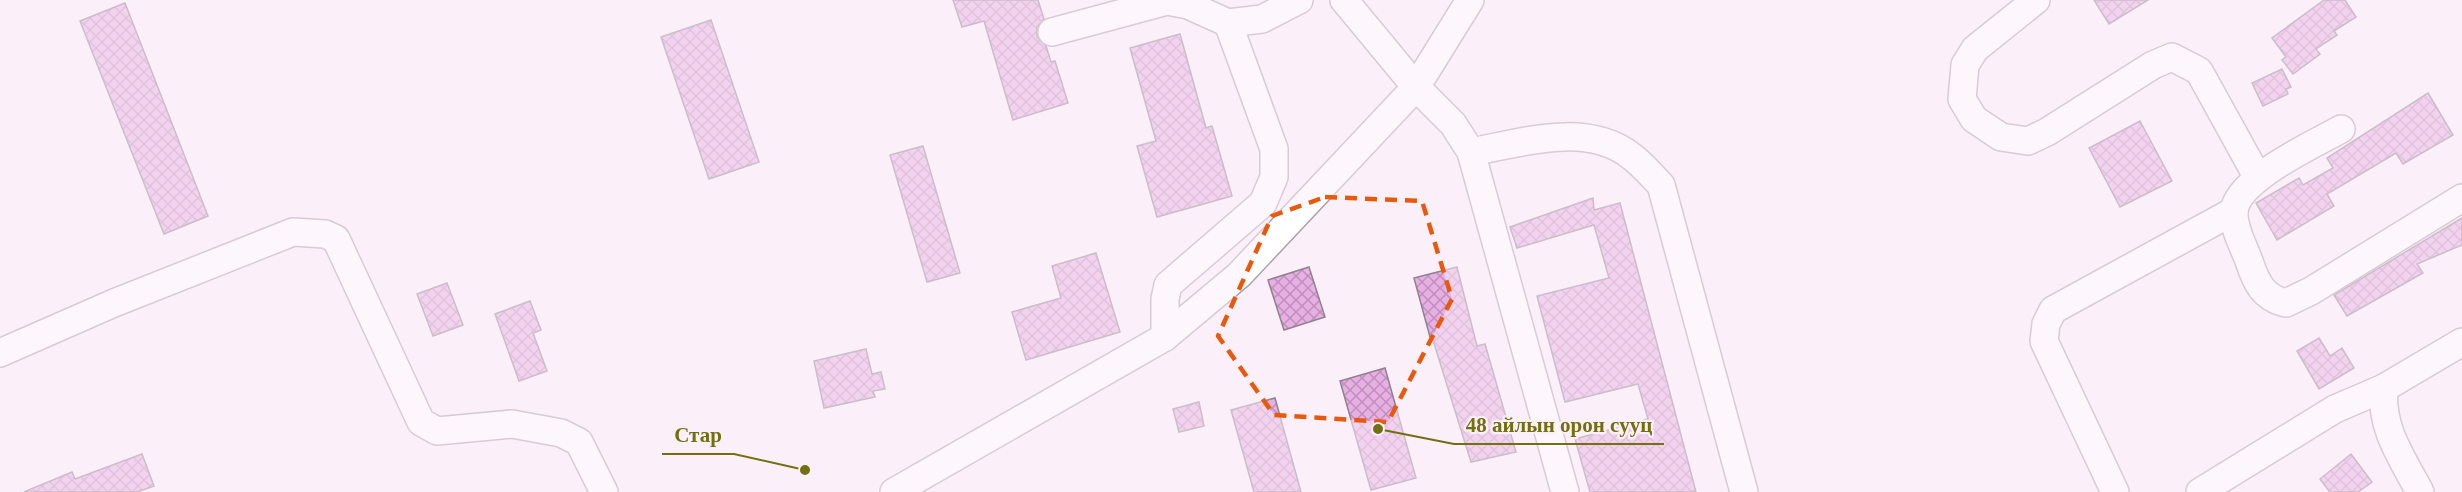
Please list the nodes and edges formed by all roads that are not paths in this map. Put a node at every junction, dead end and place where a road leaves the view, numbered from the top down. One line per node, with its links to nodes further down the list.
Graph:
1 (1299, 0): 5 (street)
2 (1344, 0): 7 (street)
3 (1470, 0): 7 (street)
4 (2036, 0): 10 (street)
5 (1228, 23): 6 (street); 13 (street)
6 (1052, 32)
7 (1416, 87): 9 (street); 13 (street)
8 (2342, 129): 10 (street)
9 (1471, 152): 19 (street); 20 (street)
10 (2258, 178): 12 (street)
11 (2462, 198): 12 (street)
12 (2234, 211): 21 (street)
13 (1165, 337): 18 (street)
14 (2462, 342): 16 (street)
15 (0, 353): 17 (street)
16 (2384, 388): 22 (street); 23 (street)
17 (604, 492)
18 (895, 492)
19 (1565, 492)
20 (1744, 492)
21 (2115, 492)
22 (2200, 492)
23 (2420, 492)

